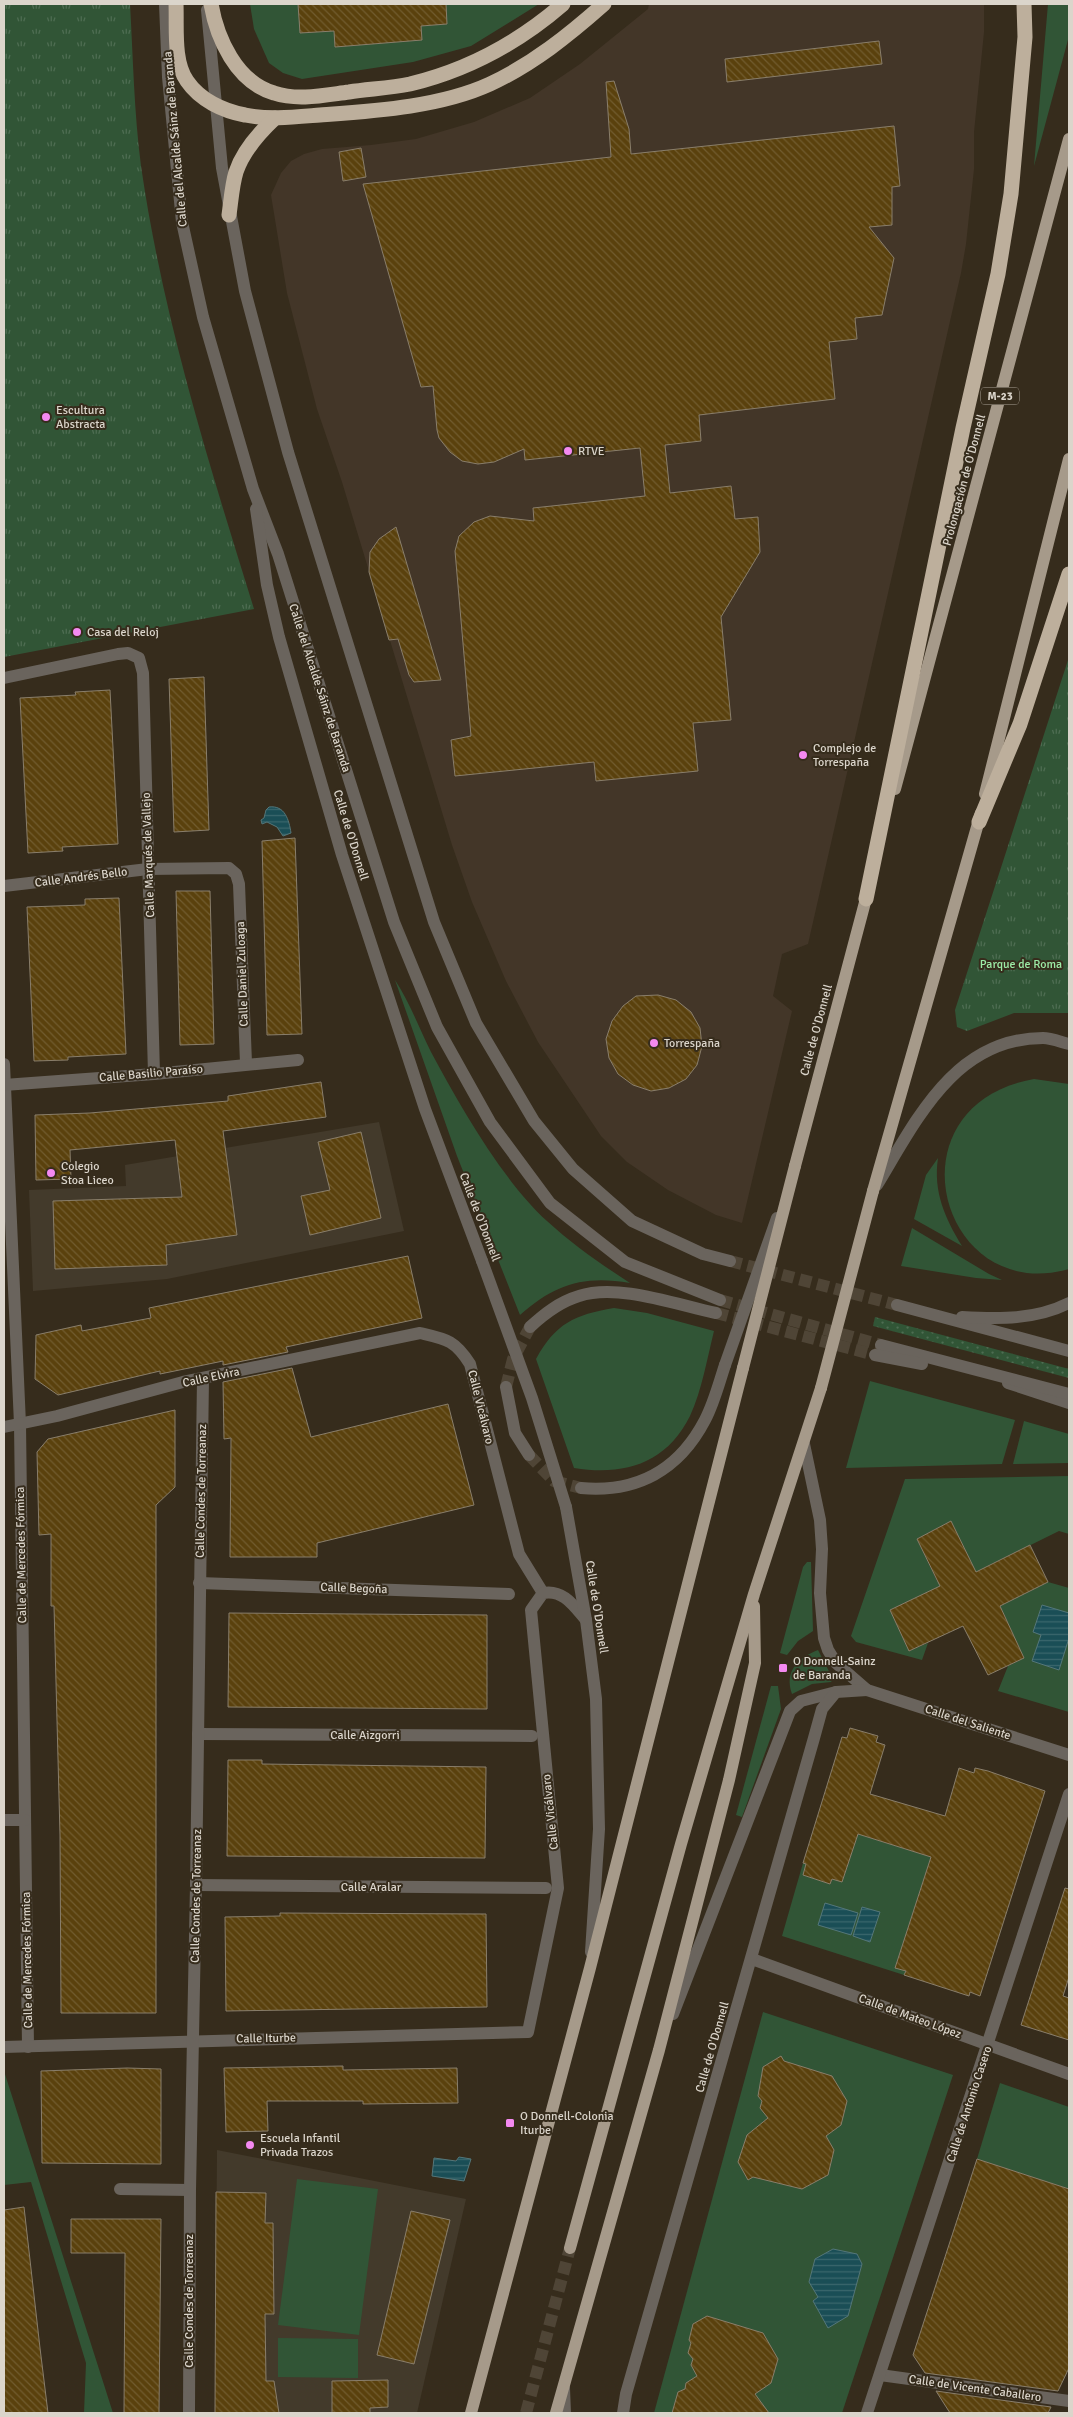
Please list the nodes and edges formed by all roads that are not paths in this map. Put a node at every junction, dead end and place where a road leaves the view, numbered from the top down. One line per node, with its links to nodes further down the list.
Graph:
1 (165, 4): 12 (street, Calle del Alcalde Sáinz de Baranda)
2 (176, 4): 7 (highway)
3 (209, 4): 4 (highway); 7 (street)
4 (563, 4)
5 (604, 4): 8 (highway)
6 (1024, 4): 20 (highway)
7 (217, 106): 8 (highway); 10 (street)
8 (275, 118): 10 (highway)
9 (1069, 139): 14 (main road, Prolongación de O'Donnell / M-23)
10 (229, 215): 31 (street)
11 (1069, 459): 16 (main road)
12 (253, 489): 32 (street, Calle del Alcalde Sáinz de Baranda); 53 (street, Calle de O'Donnell, bridge)
13 (1069, 574): 16 (highway)
14 (932, 653): 20 (main road, Calle de O'Donnell)
15 (4, 678): 17 (street, Calle Marqués de Vallejo)
16 (979, 822): 30 (main road)
17 (148, 869): 18 (street, Calle Andrés Bello); 19 (street, Calle Andrés Bello); 27 (street, Calle Marqués de Vallejo)
18 (239, 884): 26 (street, Calle Daniel Zuloaga)
19 (4, 886)
20 (866, 899): 29 (main road, Calle de O'Donnell)
21 (1044, 1038): 22 (street); 23 (street); 30 (street)
22 (1069, 1038)
23 (1069, 1044)
24 (298, 1060): 26 (street, Calle Basilio Paraíso)
25 (4, 1064): 28 (street, Calle de Mercedes Fórmica)
26 (246, 1064): 27 (street, Calle Basilio Paraíso)
27 (154, 1074): 28 (street, Calle Basilio Paraíso)
28 (4, 1085): 44 (street, Calle de Mercedes Fórmica)
29 (795, 1166): 48 (street, bridge); 65 (main road, Calle de O'Donnell, bridge)
30 (873, 1191): 46 (main road, bridge)
31 (730, 1261)
32 (720, 1300)
33 (1069, 1303): 38 (street)
34 (716, 1313): 35 (street)
35 (530, 1327)
36 (420, 1333): 40 (street, Calle Elvira); 50 (street, Calle Vicálvaro)
37 (878, 1350): 39 (street)
38 (1069, 1351)
39 (983, 1373): 42 (street); 43 (street)
40 (203, 1378): 44 (street, Calle Elvira); 49 (street, Calle Condes de Torreanaz)
41 (506, 1387): 47 (street)
42 (1069, 1394)
43 (1069, 1403)
44 (20, 1424): 45 (street, Calle Elvira); 61 (street, Calle de Mercedes Fórmica)
45 (4, 1427)
46 (804, 1444): 52 (main road); 54 (street)
47 (529, 1456)
48 (581, 1488)
49 (199, 1583): 51 (street, Calle Begoña); 56 (street, Calle Condes de Torreanaz)
50 (543, 1593): 53 (street); 66 (street, Calle Vicálvaro)
51 (509, 1594)
52 (754, 1594): 71 (main road); 75 (main road)
53 (586, 1620): 65 (street, Calle de O'Donnell)
54 (867, 1690): 55 (street); 58 (street, Calle del Saliente)
55 (836, 1692): 64 (street, Calle de O'Donnell); 71 (street)
56 (198, 1734): 57 (street, Calle Aizgorri); 62 (street, Calle Condes de Torreanaz)
57 (532, 1736)
58 (1069, 1755)
59 (1069, 1794): 68 (street, Calle de Antonio Casero)
60 (4, 1820): 61 (street)
61 (25, 1820): 70 (street, Calle de Mercedes Fórmica)
62 (196, 1885): 63 (street, Calle Aralar); 67 (street, Calle Condes de Torreanaz)
63 (546, 1888)
64 (752, 1958): 68 (street, Calle de Mateo López); 83 (street, Calle de O'Donnell)
65 (590, 1968): 80 (main road, Calle de O'Donnell)
66 (528, 2032): 67 (street, Calle Iturbe)
67 (194, 2040): 70 (street, Calle Iturbe); 74 (street, Calle Condes de Torreanaz)
68 (988, 2045): 72 (street, Calle de Mateo López); 76 (street, Calle de Antonio Casero)
69 (4, 2047): 70 (street, Calle Iturbe)
70 (28, 2047)
71 (659, 2050): 77 (main road)
72 (1069, 2074)
73 (120, 2189): 74 (street)
74 (190, 2190): 79 (street, Calle Condes de Torreanaz)
75 (570, 2248)
76 (880, 2375): 78 (street, Calle de Vicente Caballero); 84 (street, Calle de Antonio Casero)
77 (564, 2385): 81 (main road); 82 (street)
78 (1069, 2401)
79 (189, 2413)
80 (471, 2413)
81 (556, 2413)
82 (565, 2413)
83 (623, 2413)
84 (867, 2413)

